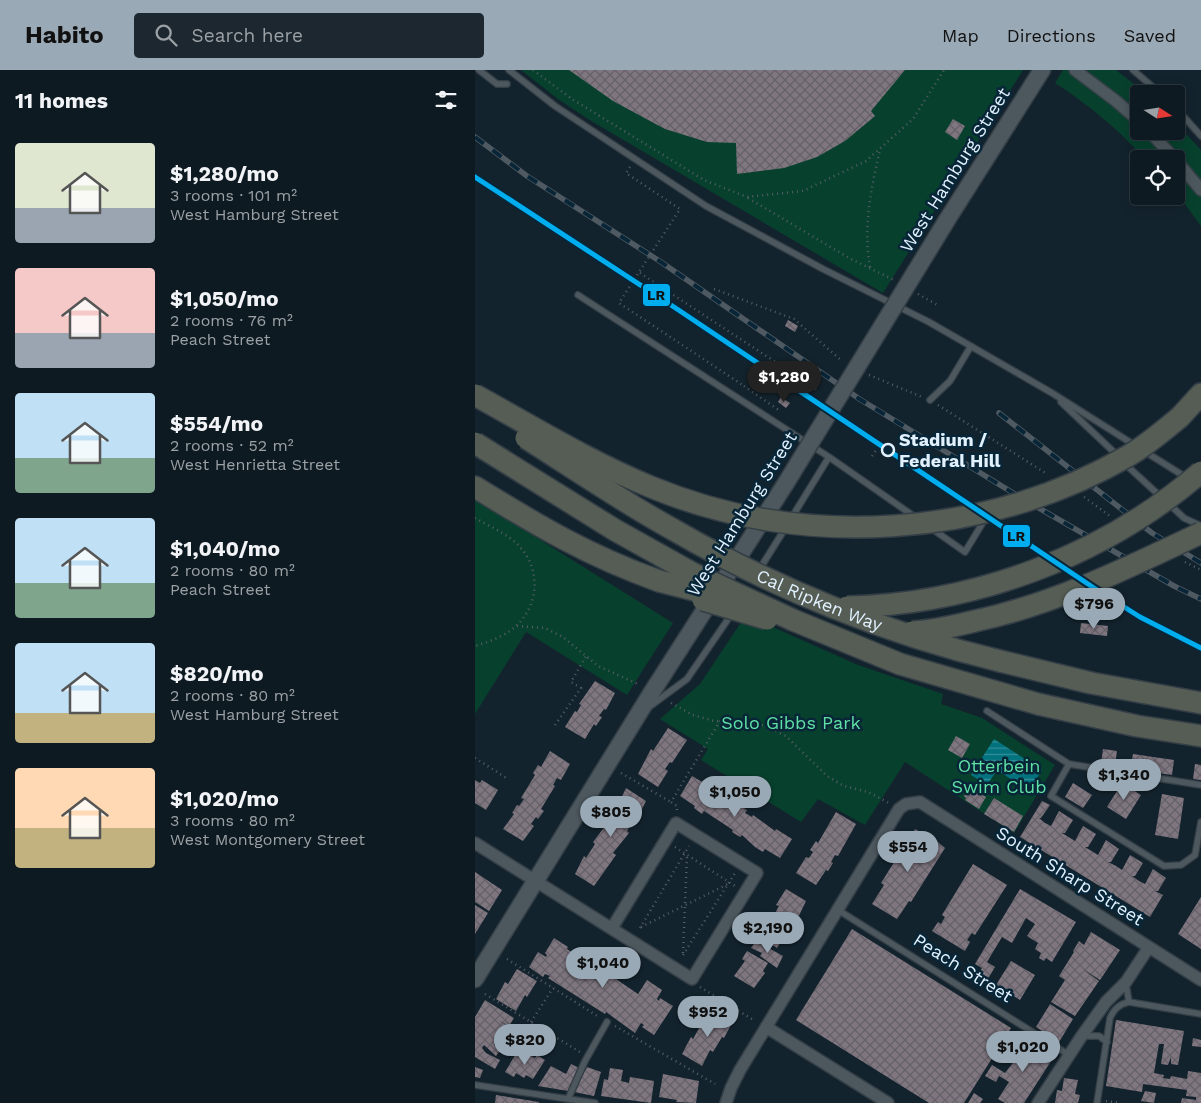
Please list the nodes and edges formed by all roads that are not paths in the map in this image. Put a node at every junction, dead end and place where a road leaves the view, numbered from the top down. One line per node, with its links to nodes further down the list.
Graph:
1 (479, 70): 6 (lane)
2 (509, 70): 16 (lane)
3 (1041, 70): 36 (street, West Hamburg Street, bridge)
4 (1075, 70): 8 (street)
5 (1133, 70): 7 (lane)
6 (507, 84)
7 (1150, 85)
8 (1130, 113)
9 (1185, 118): 10 (lane)
10 (1201, 136)
11 (1157, 140): 12 (street)
12 (1166, 150)
13 (1185, 172): 14 (street)
14 (1201, 190)
15 (578, 295): 25 (lane)
16 (971, 346): 17 (lane); 20 (lane)
17 (1052, 393): 26 (lane); 29 (lane)
18 (1201, 394): 23 (highway)
19 (475, 395): 23 (highway, bridge)
20 (931, 400)
21 (1201, 403): 23 (highway)
22 (475, 406): 34 (highway, Cal Ripken Way, bridge)
23 (1180, 417)
24 (475, 443): 37 (highway, Cal Ripken Way, bridge)
25 (829, 457): 28 (lane); 32 (lane)
26 (1197, 477): 31 (highway, bridge)
27 (475, 487): 31 (highway)
28 (982, 524)
29 (1201, 526)
30 (1201, 533): 31 (highway, bridge)
31 (659, 581)
32 (751, 583)
33 (746, 592): 36 (lane)
34 (1201, 703)
35 (987, 711): 38 (lane)
36 (637, 717): 42 (street, West Hamburg Street)
37 (1201, 736)
38 (1069, 764): 39 (lane); 40 (lane)
39 (1201, 785)
40 (1201, 822)
41 (475, 843): 42 (street)
42 (535, 881): 44 (street); 46 (street, West Hamburg Street)
43 (837, 910): 45 (street, South Sharp Street); 52 (street); 55 (lane, Peach Street)
44 (612, 928): 44 (street)
45 (1149, 947): 47 (street, South Sharp Street); 48 (street)
46 (475, 979)
47 (1201, 980)
48 (1126, 982): 49 (lane); 53 (street)
49 (1129, 1002): 50 (lane); 54 (lane)
50 (1201, 1014)
51 (607, 1022): 57 (lane)
52 (767, 1027): 60 (street); 61 (street)
53 (1081, 1037): 54 (lane); 55 (street)
54 (1107, 1042): 58 (lane)
55 (1069, 1055): 62 (street)
56 (475, 1085): 57 (lane)
57 (568, 1099): 59 (lane)
58 (1100, 1102)
59 (595, 1103)
60 (726, 1103)
61 (888, 1103)
62 (1038, 1103)

